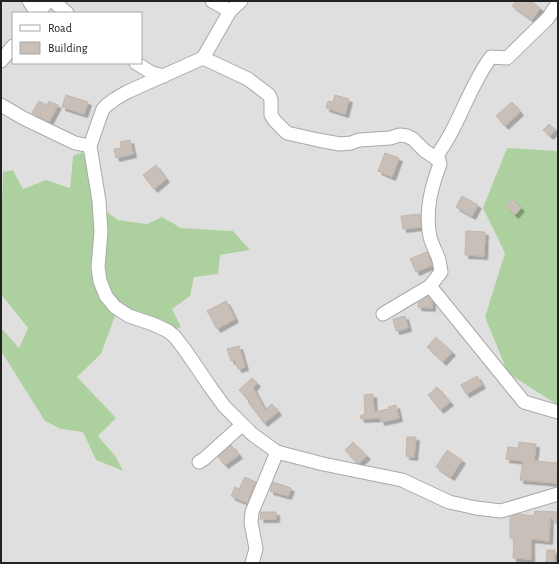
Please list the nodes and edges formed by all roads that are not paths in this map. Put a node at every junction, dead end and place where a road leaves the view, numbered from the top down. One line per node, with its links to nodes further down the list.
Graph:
1 (29, 1): 8 (street)
2 (48, 1): 9 (street)
3 (53, 1): 10 (street)
4 (212, 1): 7 (street)
5 (241, 1): 7 (street)
6 (558, 3): 18 (street)
7 (230, 11): 12 (street)
8 (37, 12)
9 (39, 12)
10 (65, 12)
11 (12, 47): 13 (street)
12 (203, 58): 15 (street); 18 (street)
13 (1, 61)
14 (138, 64): 15 (street)
15 (164, 76): 17 (street)
16 (1, 105): 17 (street)
17 (90, 146): 22 (street)
18 (435, 158): 19 (street)
19 (430, 286): 20 (street); 21 (street)
20 (383, 314)
21 (558, 412)
22 (242, 425): 23 (street); 24 (street)
23 (277, 452): 25 (street); 26 (street)
24 (199, 462)
25 (558, 494)
26 (252, 563)

